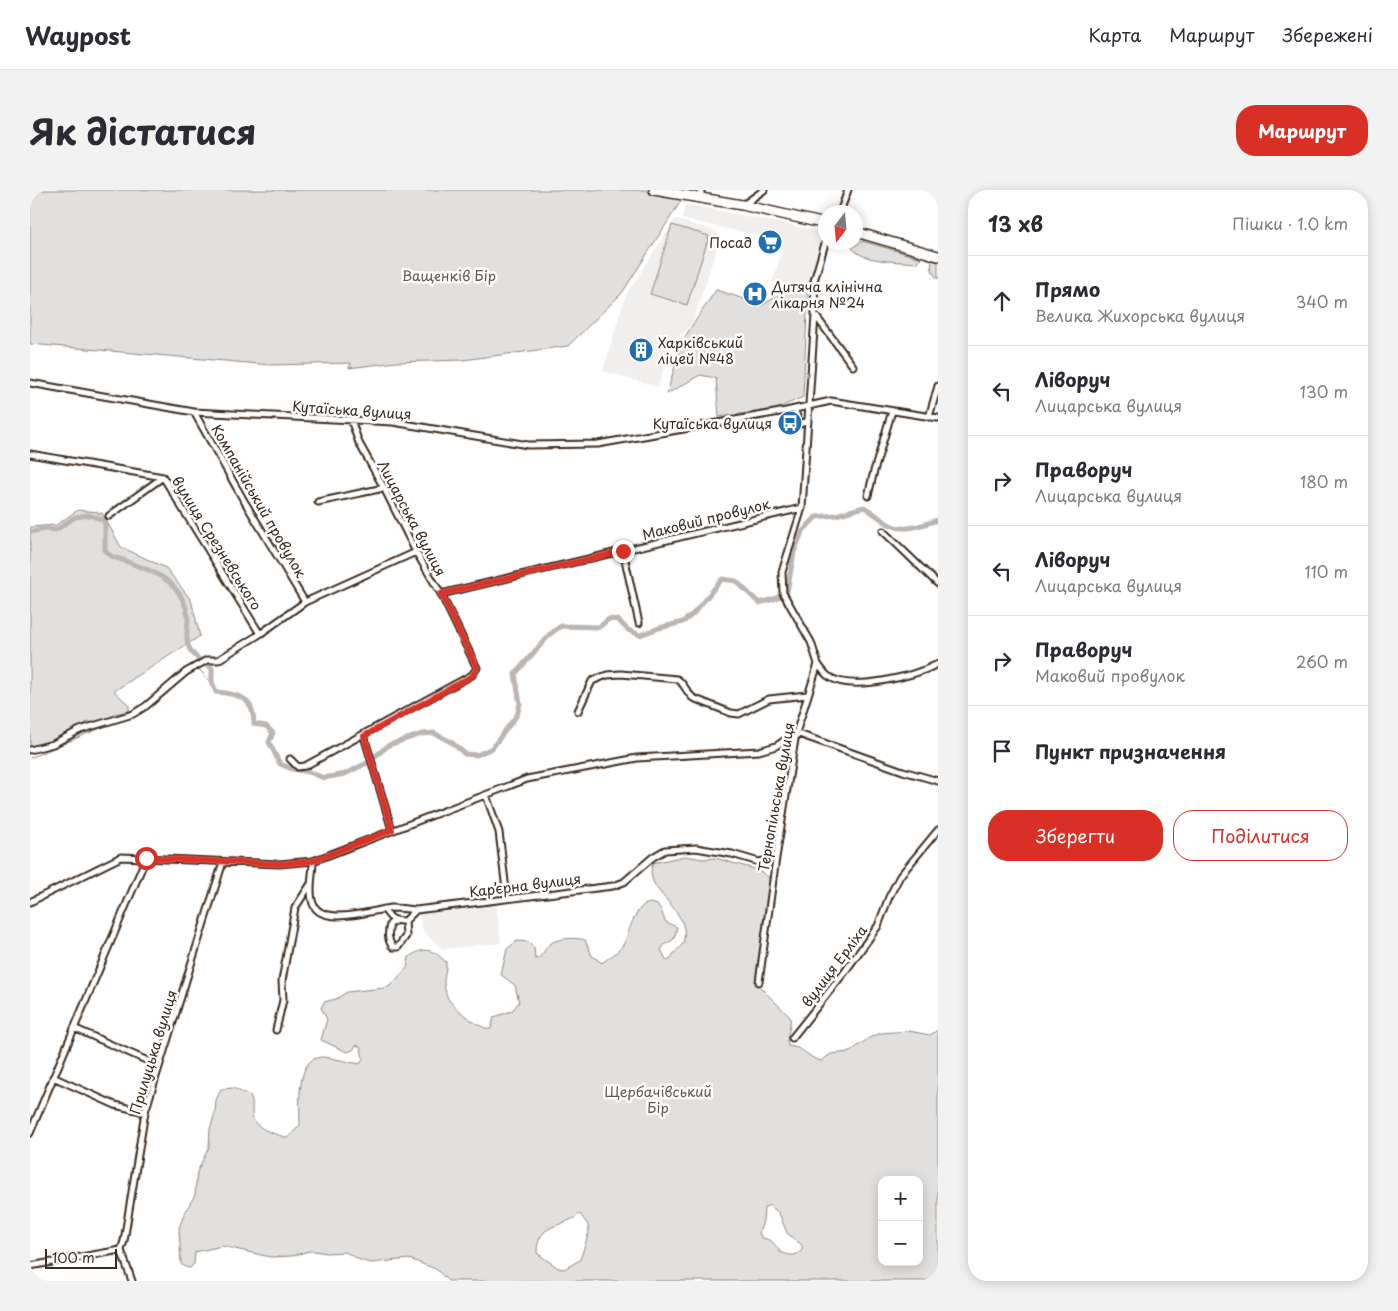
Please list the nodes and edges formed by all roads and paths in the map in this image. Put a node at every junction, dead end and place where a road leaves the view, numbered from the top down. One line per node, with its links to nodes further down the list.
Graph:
1 (654, 190): 4 (highway)
2 (764, 190): 5 (street)
3 (848, 190): 6 (street)
4 (701, 194): 5 (highway)
5 (742, 205): 7 (highway)
6 (843, 205)
7 (818, 222)
8 (863, 234): 10 (highway)
9 (823, 250): 11 (street)
10 (938, 256)
11 (815, 315): 12 (street); 15 (street)
12 (853, 366)
13 (30, 383): 18 (street, Кутаїська вулиця)
14 (938, 386): 19 (street)
15 (809, 406): 16 (street, Кутаїська вулиця); 17 (street, Кутаїська вулиця); 22 (street)
16 (790, 410): 21 (street, Кутаїська вулиця); 22 (street)
17 (892, 411): 19 (street, Кутаїська вулиця); 26 (street)
18 (194, 412): 21 (street, Кутаїська вулиця); 35 (street, Компанійський провулок)
19 (929, 417): 20 (street, Кутаїська вулиця)
20 (938, 418)
21 (352, 420): 25 (street, Лицарська вулиця)
22 (808, 421): 28 (street)
23 (30, 454): 24 (street, вулиця Срезневського)
24 (163, 477): 29 (street); 37 (street, вулиця Срезневського)
25 (384, 488): 27 (street); 32 (street, Лицарська вулиця)
26 (868, 496)
27 (318, 502)
28 (802, 508): 31 (street, Маковий провулок); 38 (street)
29 (109, 516)
30 (883, 531): 33 (street)
31 (623, 551): 34 (street, Маковий провулок); 36 (street)
32 (416, 552): 34 (street, Лицарська вулиця); 35 (street)
33 (938, 584)
34 (441, 594): 43 (street, Лицарська вулиця)
35 (305, 602): 37 (street)
36 (639, 623)
37 (260, 634): 44 (street)
38 (818, 664): 39 (street); 40 (street, Тернопільська вулиця)
39 (938, 664)
40 (807, 695): 41 (street); 42 (street, Тернопільська вулиця)
41 (578, 710)
42 (796, 733): 46 (street); 47 (street); 51 (street, Тернопільська вулиця)
43 (364, 736): 45 (street, Лицарська вулиця); 48 (street)
44 (30, 750)
45 (290, 759)
46 (938, 780)
47 (486, 795): 48 (street); 55 (street)
48 (392, 830): 52 (street)
49 (938, 830): 64 (street, вулиця Ерліха)
50 (146, 858): 53 (street); 56 (street); 62 (street)
51 (776, 858): 55 (street, Кар’єрна вулиця); 61 (street, Тернопільська вулиця)
52 (313, 861): 53 (street); 54 (street, Кар’єрна вулиця)
53 (223, 862): 65 (street, Прилуцька вулиця)
54 (310, 885): 57 (street, Кар’єрна вулиця); 63 (street)
55 (507, 898): 58 (street, Кар’єрна вулиця)
56 (30, 902)
57 (384, 909): 58 (street, Кар’єрна вулиця); 59 (street)
58 (416, 910): 60 (street)
59 (395, 921): 60 (street); 60 (street)
60 (405, 921)
61 (759, 982)
62 (74, 1028): 65 (street); 66 (street)
63 (276, 1030)
64 (792, 1038)
65 (159, 1066): 67 (street, Прилуцька вулиця)
66 (54, 1077): 67 (street); 68 (street)
67 (145, 1112): 69 (street, Прилуцька вулиця)
68 (30, 1133)
69 (121, 1250): 70 (street); 71 (street)
70 (30, 1266)
71 (132, 1281)

